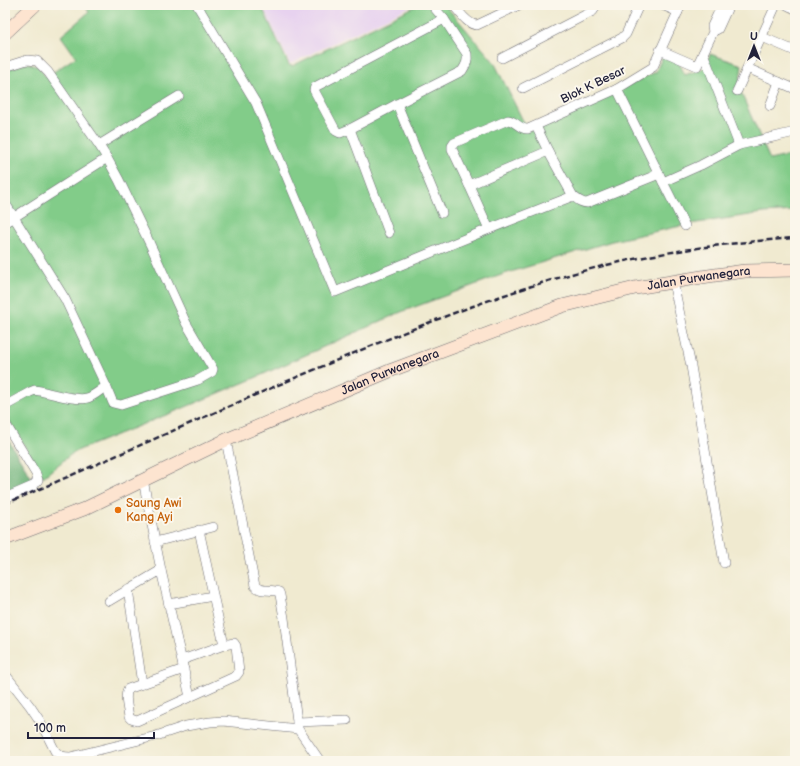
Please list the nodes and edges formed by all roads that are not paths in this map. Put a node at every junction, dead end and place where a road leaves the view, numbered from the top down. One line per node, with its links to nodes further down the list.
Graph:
1 (35, 5): 18 (street)
2 (197, 5): 49 (street)
3 (432, 5): 16 (street)
4 (453, 5): 14 (street)
5 (519, 5): 14 (street)
6 (596, 5): 23 (street)
7 (639, 5): 27 (street)
8 (662, 5): 13 (street)
9 (722, 5): 17 (street)
10 (729, 5): 17 (street)
11 (776, 5): 19 (street)
12 (787, 5): 15 (street)
13 (679, 8): 20 (street, Blok K Besar)
14 (501, 9)
15 (795, 9)
16 (444, 19): 32 (street); 35 (street)
17 (713, 32): 22 (street)
18 (5, 33)
19 (762, 37): 21 (street); 25 (street)
20 (660, 50): 22 (street); 28 (street, Blok K Besar)
21 (795, 51)
22 (703, 53): 38 (street)
23 (502, 58)
24 (5, 67): 37 (street)
25 (747, 68): 26 (street); 30 (street)
26 (779, 82): 29 (street); 33 (street)
27 (522, 88)
28 (617, 89): 34 (street, Blok K Besar); 41 (street)
29 (795, 90)
30 (737, 91)
31 (179, 96): 37 (street)
32 (396, 104): 35 (street); 45 (street)
33 (770, 106)
34 (536, 126): 39 (street); 42 (street, Blok K Besar)
35 (350, 129): 50 (street)
36 (795, 132): 38 (street)
37 (99, 145): 40 (street)
38 (739, 145): 41 (street)
39 (548, 151): 42 (street); 43 (street)
40 (107, 158): 46 (street); 53 (street)
41 (661, 178): 43 (street); 48 (street)
42 (469, 185): 49 (street)
43 (573, 196): 49 (street)
44 (5, 203): 46 (street)
45 (442, 213)
46 (14, 217): 47 (street); 53 (street)
47 (5, 223)
48 (685, 226)
49 (489, 229)
50 (389, 233)
51 (795, 270): 52 (street, Jalan Purwanegara)
52 (673, 282): 56 (street, Jalan Purwanegara); 63 (street)
53 (106, 386): 54 (street)
54 (5, 406)
55 (5, 423): 58 (street)
56 (226, 440): 57 (street, Jalan Purwanegara); 75 (street)
57 (143, 480): 61 (street, Jalan Purwanegara); 62 (street)
58 (5, 498)
59 (213, 527): 60 (street)
60 (199, 530): 62 (street); 66 (street)
61 (5, 540)
62 (155, 542): 64 (street)
63 (724, 563)
64 (161, 570): 65 (street); 68 (street)
65 (128, 589): 67 (street); 72 (street)
66 (213, 596): 68 (street); 69 (street)
67 (109, 601)
68 (169, 604): 70 (street)
69 (224, 645): 70 (street); 73 (street)
70 (183, 664): 72 (street); 73 (street)
71 (5, 674): 75 (street)
72 (142, 684): 73 (street)
73 (190, 697)
74 (347, 720): 75 (street)
75 (297, 725): 76 (street)
76 (320, 761)

